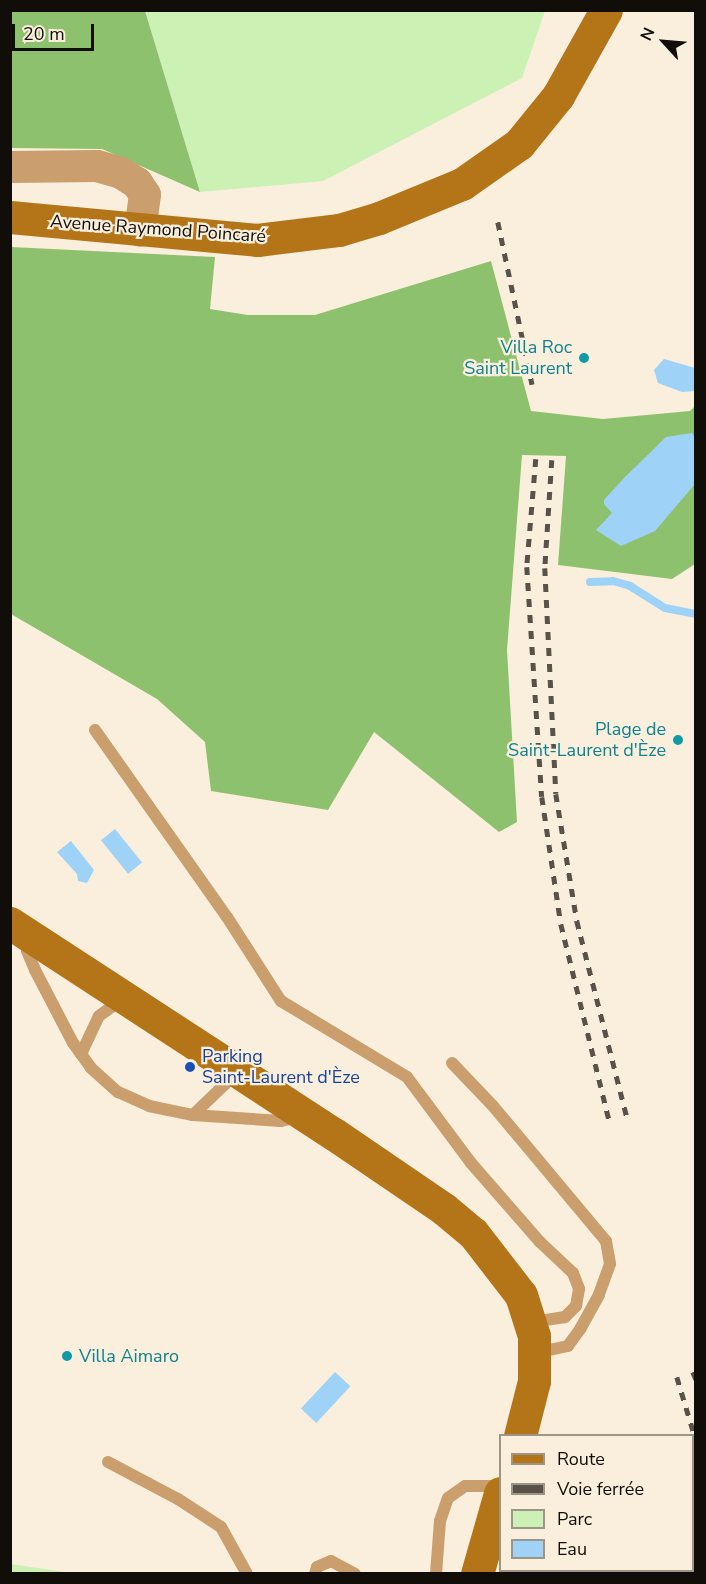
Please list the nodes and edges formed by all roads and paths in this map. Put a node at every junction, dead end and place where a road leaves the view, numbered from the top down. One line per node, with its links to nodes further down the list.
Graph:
1 (606, 10): 4 (main road, Avenue Raymond Poincaré)
2 (10, 167): 4 (street)
3 (10, 217): 4 (main road, Avenue Raymond Poincaré)
4 (140, 231)
5 (95, 730): 13 (lane)
6 (21, 929): 7 (main road); 8 (lane)
7 (125, 998): 8 (lane); 10 (main road)
8 (81, 1054): 11 (lane)
9 (452, 1063): 13 (lane)
10 (229, 1066): 11 (lane); 12 (main road)
11 (193, 1115): 12 (lane)
12 (306, 1116): 13 (main road)
13 (533, 1337): 14 (main road)
14 (521, 1434)
15 (108, 1462): 18 (lane)
16 (499, 1486): 21 (lane)
17 (499, 1500): 22 (main road)
18 (247, 1574)
19 (315, 1574): 20 (lane)
20 (355, 1574)
21 (436, 1574)
22 (477, 1574)

